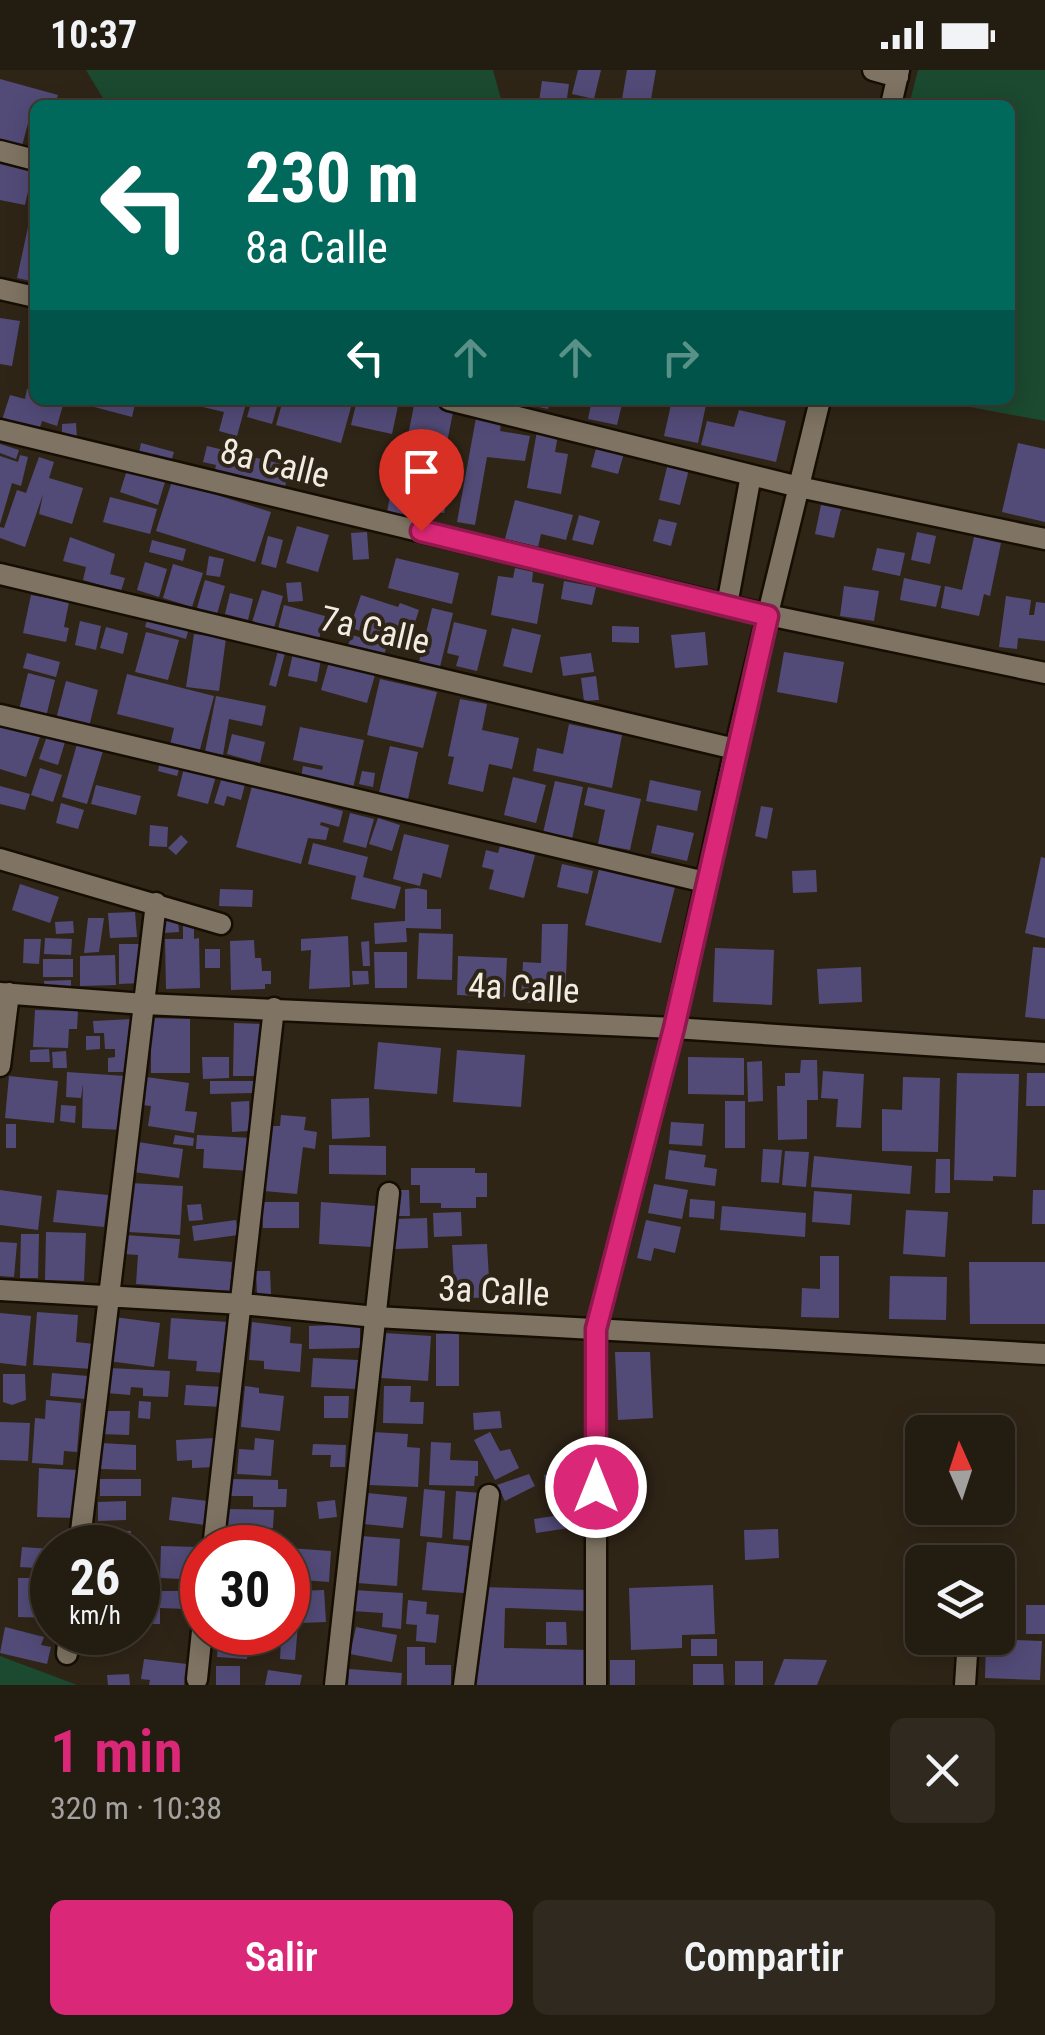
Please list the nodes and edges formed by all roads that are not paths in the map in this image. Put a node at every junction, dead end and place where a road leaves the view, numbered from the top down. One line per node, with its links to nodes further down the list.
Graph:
1 (874, 70): 2 (street)
2 (898, 73): 3 (street)
3 (892, 100)
4 (0, 151): 5 (street)
5 (30, 159)
6 (0, 288): 7 (street)
7 (30, 296)
8 (469, 405): 11 (street)
9 (819, 405): 12 (street)
10 (0, 430): 15 (street, 8a Calle)
11 (751, 475): 12 (street); 15 (street)
12 (799, 487): 13 (street); 16 (street)
13 (1045, 539)
14 (0, 574): 19 (street, 7a Calle)
15 (727, 606): 16 (street, 8a Calle)
16 (768, 616): 17 (street, 8a Calle); 19 (street)
17 (1045, 673)
18 (0, 715): 21 (street)
19 (735, 749): 21 (street)
20 (0, 859): 22 (street)
21 (705, 882): 27 (street)
22 (156, 903): 23 (street); 25 (street)
23 (221, 924)
24 (5, 993): 25 (street, 4a Calle); 29 (street)
25 (144, 1004): 26 (street, 4a Calle); 32 (street)
26 (274, 1008): 27 (street, 4a Calle); 33 (street)
27 (674, 1028): 28 (street, 4a Calle); 35 (street)
28 (1045, 1054)
29 (0, 1066)
30 (388, 1193): 34 (street)
31 (0, 1290): 32 (street, 3a Calle)
32 (106, 1296): 33 (street, 3a Calle); 38 (street)
33 (242, 1304): 34 (street, 3a Calle); 39 (street)
34 (376, 1317): 35 (street, 3a Calle); 43 (street)
35 (596, 1329): 36 (street, 3a Calle); 45 (street)
36 (1045, 1354)
37 (489, 1495): 44 (street)
38 (81, 1525)
39 (216, 1525)
40 (200, 1655): 42 (street)
41 (967, 1655): 46 (street)
42 (197, 1680)
43 (335, 1685)
44 (464, 1685)
45 (596, 1685)
46 (966, 1685)

